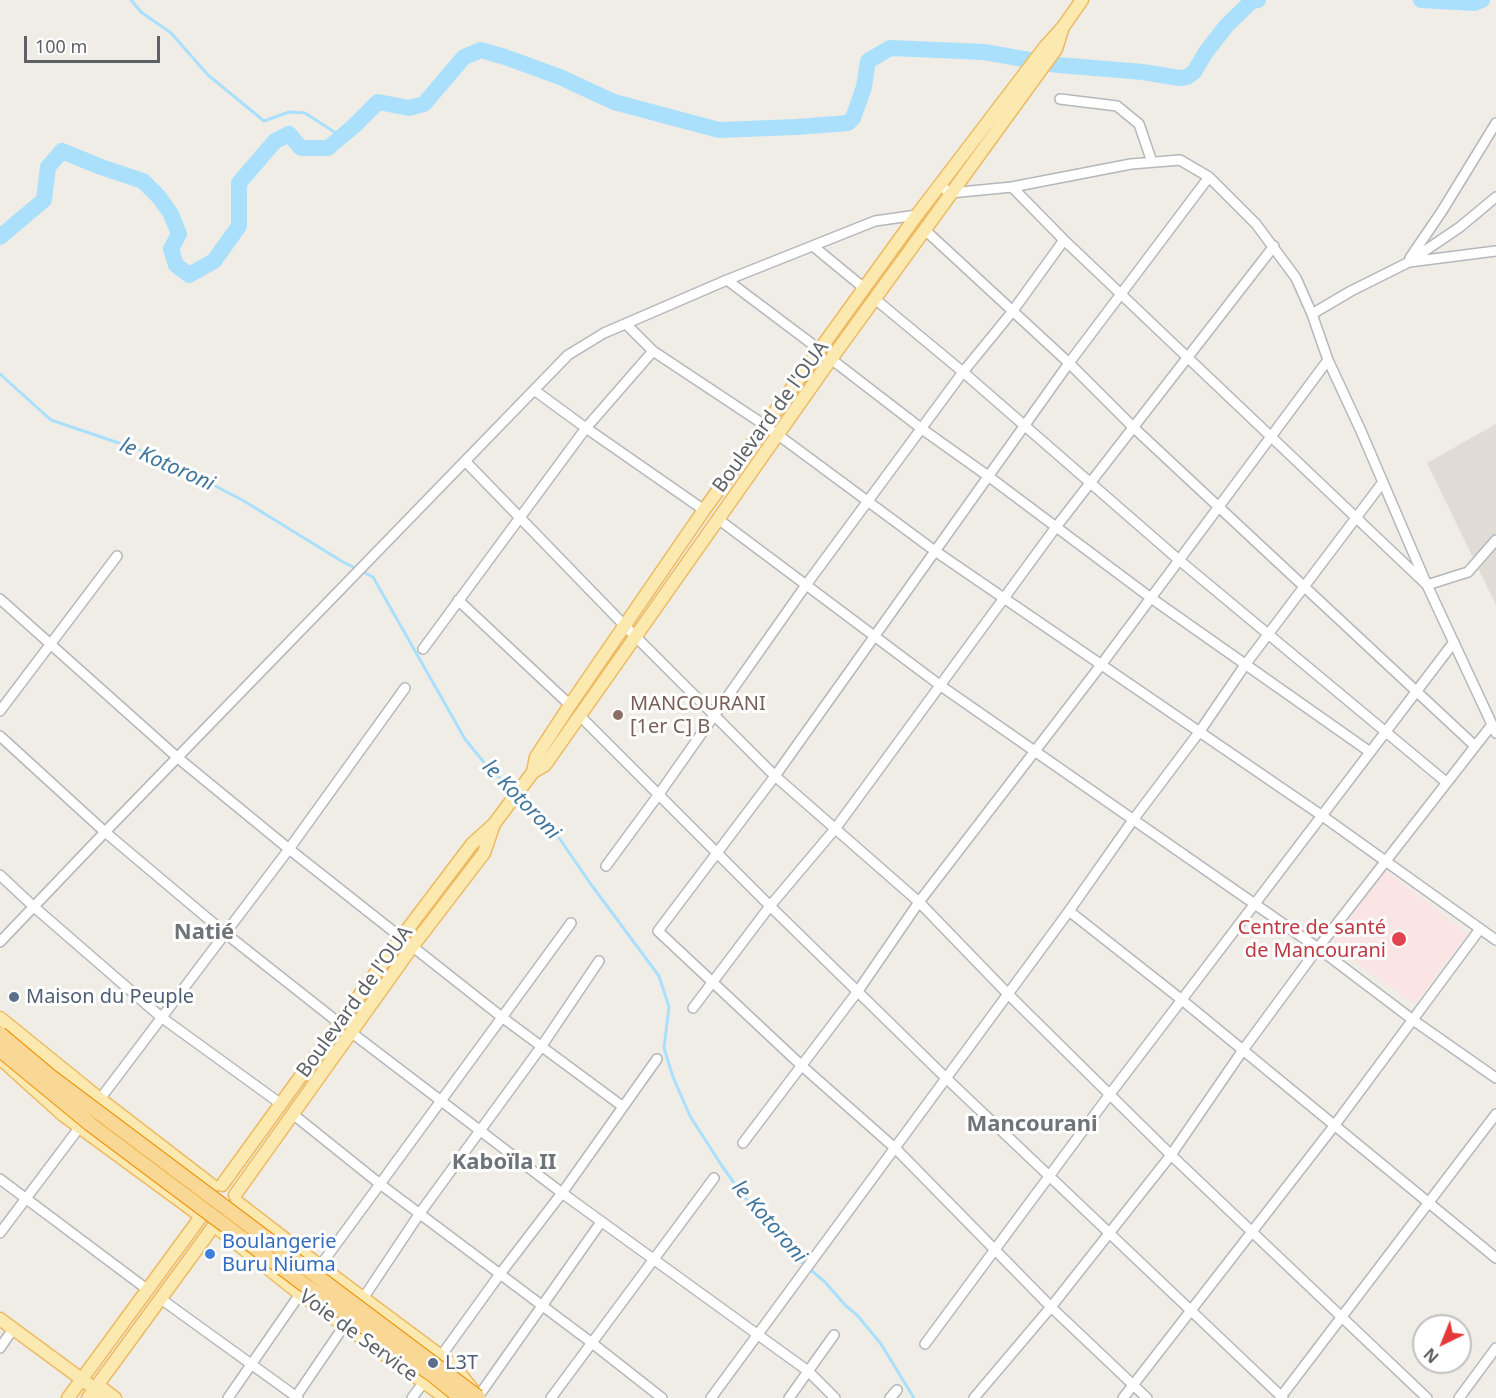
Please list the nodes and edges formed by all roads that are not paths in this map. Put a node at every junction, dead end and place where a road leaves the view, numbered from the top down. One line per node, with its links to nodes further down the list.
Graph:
1 (1082, 0): 7 (main road, Boulevard de l'OUA)
2 (1060, 99): 4 (street)
3 (1496, 123): 15 (street)
4 (1152, 162): 5 (street); 6 (street)
5 (1209, 177): 13 (street); 18 (street)
6 (1012, 188): 7 (street); 11 (street)
7 (945, 189): 9 (main road, Boulevard de l'OUA); 10 (main road)
8 (1496, 197): 15 (street)
9 (917, 215): 12 (street); 17 (main road, Boulevard de l'OUA)
10 (925, 230): 19 (main road); 20 (street)
11 (1064, 240): 18 (street); 20 (street)
12 (813, 246): 16 (street); 17 (street)
13 (1274, 246): 21 (street); 25 (street)
14 (1496, 251): 15 (street)
15 (1407, 262): 21 (street)
16 (727, 280): 22 (street); 23 (street)
17 (864, 288): 23 (main road, Boulevard de l'OUA)
18 (1121, 294): 25 (street); 28 (street)
19 (875, 299): 26 (main road); 29 (street)
20 (1012, 312): 28 (street); 29 (street)
21 (1312, 314): 27 (street)
22 (626, 324): 24 (street); 30 (street)
23 (820, 350): 31 (main road, Boulevard de l'OUA)
24 (653, 351): 31 (street); 34 (street)
25 (1188, 357): 33 (street); 37 (street)
26 (831, 359): 35 (street); 36 (main road)
27 (1328, 360): 37 (street); 40 (street)
28 (1069, 363): 32 (street); 33 (street)
29 (963, 372): 32 (street); 35 (street)
30 (534, 390): 34 (street); 38 (street)
31 (766, 426): 36 (street); 44 (main road, Boulevard de l'OUA)
32 (1025, 426): 39 (street); 41 (street)
33 (1133, 427): 41 (street); 43 (street)
34 (586, 428): 44 (street); 45 (street)
35 (922, 429): 39 (street); 42 (street)
36 (777, 435): 42 (street); 47 (main road)
37 (1271, 436): 43 (street); 46 (street)
38 (465, 461): 45 (street); 83 (street)
39 (988, 476): 48 (street); 50 (street)
40 (1383, 482): 46 (street); 54 (street)
41 (1089, 484): 48 (street); 52 (street)
42 (868, 502): 50 (street); 53 (street)
43 (1219, 506): 52 (street); 55 (street)
44 (704, 510): 60 (main road, Boulevard de l'OUA)
45 (519, 517): 59 (street); 60 (street)
46 (1356, 517): 54 (street); 55 (street)
47 (718, 519): 53 (street); 62 (main road)
48 (1056, 527): 56 (street); 57 (street)
49 (1496, 540): 54 (street)
50 (935, 551): 56 (street); 63 (street)
51 (117, 556): 65 (street)
52 (1179, 560): 57 (street); 61 (street)
53 (806, 585): 63 (street); 75 (street)
54 (1427, 585): 64 (street)
55 (1305, 587): 61 (street); 71 (street)
56 (1005, 598): 67 (street); 69 (street)
57 (1151, 598): 67 (street); 68 (street)
58 (0, 599): 65 (street)
59 (458, 600): 66 (street); 72 (street)
60 (625, 626): 62 (street); 72 (main road, Boulevard de l'OUA)
61 (1269, 634): 68 (street); 77 (street)
62 (636, 636): 74 (main road); 75 (street)
63 (874, 636): 69 (street); 85 (street)
64 (1454, 642): 71 (street); 76 (street)
65 (51, 645): 73 (street); 83 (street)
66 (423, 649)
67 (1101, 665): 78 (street); 81 (street)
68 (1245, 665): 78 (street); 82 (street)
69 (941, 686): 81 (street); 91 (street)
70 (405, 688): 93 (street)
71 (1416, 691): 77 (street); 80 (street)
72 (570, 705): 84 (main road, Boulevard de l'OUA)
73 (0, 711)
74 (579, 715): 84 (main road); 87 (street)
75 (715, 715): 85 (street); 87 (street)
76 (1494, 729): 80 (street)
77 (1386, 730): 82 (street); 86 (street)
78 (1200, 731): 88 (street); 89 (street)
79 (0, 736): 92 (street)
80 (1475, 746): 86 (street)
81 (1034, 752): 89 (street); 98 (street)
82 (1370, 752): 88 (street)
83 (178, 758): 92 (street); 93 (street)
84 (533, 772): 90 (main road)
85 (775, 776): 91 (street); 94 (street)
86 (1446, 782): 95 (street)
87 (659, 794): 94 (street); 96 (street)
88 (1321, 814): 95 (street); 99 (street)
89 (1132, 820): 99 (street); 102 (street)
90 (494, 824): 106 (main road, Boulevard de l'OUA); 109 (main road)
91 (835, 829): 98 (street); 101 (street)
92 (105, 832): 100 (street); 105 (street)
93 (289, 849): 105 (street); 106 (street)
94 (717, 853): 101 (street); 112 (street)
95 (1386, 860): 104 (street); 110 (street)
96 (606, 866)
97 (0, 875): 100 (street)
98 (919, 902): 113 (street); 114 (street)
99 (1255, 904): 110 (street); 115 (street)
100 (33, 906): 108 (street); 117 (street)
101 (770, 906): 112 (street); 113 (street)
102 (1069, 911): 114 (street); 115 (street)
103 (571, 923): 119 (street)
104 (1480, 928): 107 (street); 120 (street)
105 (225, 933): 117 (street); 121 (street)
106 (400, 938): 109 (street); 121 (main road, Boulevard de l'OUA)
107 (1496, 940)
108 (0, 942)
109 (412, 947): 119 (street); 122 (main road)
110 (1318, 948): 120 (street); 126 (street)
111 (599, 962): 124 (street)
112 (713, 982): 116 (street); 129 (street)
113 (858, 991): 129 (street); 130 (street)
114 (1008, 994): 130 (street); 132 (street)
115 (1182, 1000): 126 (street); 132 (street)
116 (693, 1008)
117 (161, 1017): 133 (street); 135 (street)
118 (0, 1018): 123 (main road); 133 (main road)
119 (502, 1018): 124 (street); 134 (street)
120 (1413, 1020): 131 (street); 139 (street)
121 (339, 1023): 135 (main road, Boulevard de l'OUA)
122 (352, 1033): 134 (street); 137 (main road)
123 (0, 1034): 192 (highway, bridge)
124 (541, 1047): 136 (street); 141 (street)
125 (0, 1050): 198 (highway, bridge)
126 (1243, 1050): 139 (street); 144 (street)
127 (0, 1058): 140 (main road)
128 (657, 1059): 136 (street)
129 (802, 1066): 142 (street); 143 (street)
130 (946, 1078): 143 (street); 145 (street)
131 (1496, 1078)
132 (1110, 1094): 144 (street); 145 (street)
133 (99, 1099): 140 (street); 149 (main road)
134 (442, 1102): 141 (street); 148 (street)
135 (281, 1104): 149 (main road, Boulevard de l'OUA)
136 (622, 1106): 150 (street)
137 (294, 1114): 148 (street); 152 (main road)
138 (1496, 1114): 153 (street)
139 (1334, 1126): 153 (street); 158 (street)
140 (79, 1127): 151 (street); 155 (main road)
141 (479, 1131): 150 (street); 154 (street)
142 (743, 1143)
143 (896, 1149): 161 (street); 177 (street)
144 (1170, 1155): 158 (street); 160 (street)
145 (1051, 1176): 160 (street); 161 (street)
146 (714, 1178): 163 (street)
147 (0, 1179): 151 (street)
148 (380, 1184): 154 (street); 164 (street)
149 (218, 1186): 152 (main road); 155 (main road)
150 (562, 1193): 156 (street); 165 (street)
151 (26, 1198): 159 (street); 166 (street)
152 (236, 1199): 157 (main road); 164 (main road, Voie de Service)
153 (1428, 1201): 162 (street); 173 (street)
154 (420, 1213): 165 (street); 168 (street)
155 (199, 1216): 157 (main road); 166 (main road)
156 (601, 1222): 163 (street); 170 (street)
157 (214, 1227): 167 (main road, Voie de Service); 169 (main road)
158 (1252, 1232): 172 (street); 173 (street)
159 (0, 1233)
160 (1110, 1233): 171 (street); 172 (street)
161 (995, 1250): 171 (street); 180 (street)
162 (1496, 1258)
163 (652, 1260): 177 (street); 179 (street)
164 (320, 1266): 168 (main road, Voie de Service)
165 (500, 1274): 170 (street); 183 (street)
166 (148, 1290): 186 (main road)
167 (300, 1294): 175 (main road, Voie de Service); 184 (street)
168 (364, 1297): 183 (main road, Voie de Service)
169 (161, 1299): 184 (street); 190 (main road)
170 (543, 1306): 179 (street); 192 (street)
171 (1052, 1307): 188 (street); 205 (street)
172 (1191, 1310): 188 (street); 208 (street)
173 (1343, 1317): 208 (street); 209 (street)
174 (0, 1319): 176 (main road)
175 (344, 1326): 187 (main road, Voie de Service); 191 (street)
176 (13, 1329): 181 (street); 186 (main road)
177 (756, 1335): 185 (street); 201 (street)
178 (834, 1335): 185 (street)
179 (592, 1343): 199 (street); 200 (street)
180 (925, 1344)
181 (0, 1348)
182 (1496, 1348): 210 (street)
183 (441, 1356): 192 (main road, Voie de Service)
184 (252, 1365): 191 (street); 195 (street)
185 (808, 1371): 202 (street); 203 (street)
186 (82, 1380): 190 (main road); 193 (main road)
187 (423, 1383): 196 (street); 197 (main road, Voie de Service)
188 (1134, 1384): 206 (street); 207 (street)
189 (897, 1390): 204 (street)
190 (95, 1395): 194 (main road)
191 (296, 1397)
192 (478, 1397)
193 (68, 1398)
194 (115, 1398)
195 (228, 1398)
196 (412, 1398)
197 (446, 1398)
198 (461, 1398)
199 (551, 1398)
200 (662, 1398)
201 (711, 1398)
202 (789, 1398)
203 (835, 1398)
204 (890, 1398)
205 (974, 1398)
206 (1124, 1398)
207 (1147, 1398)
208 (1282, 1398)
209 (1427, 1398)
210 (1459, 1398)

